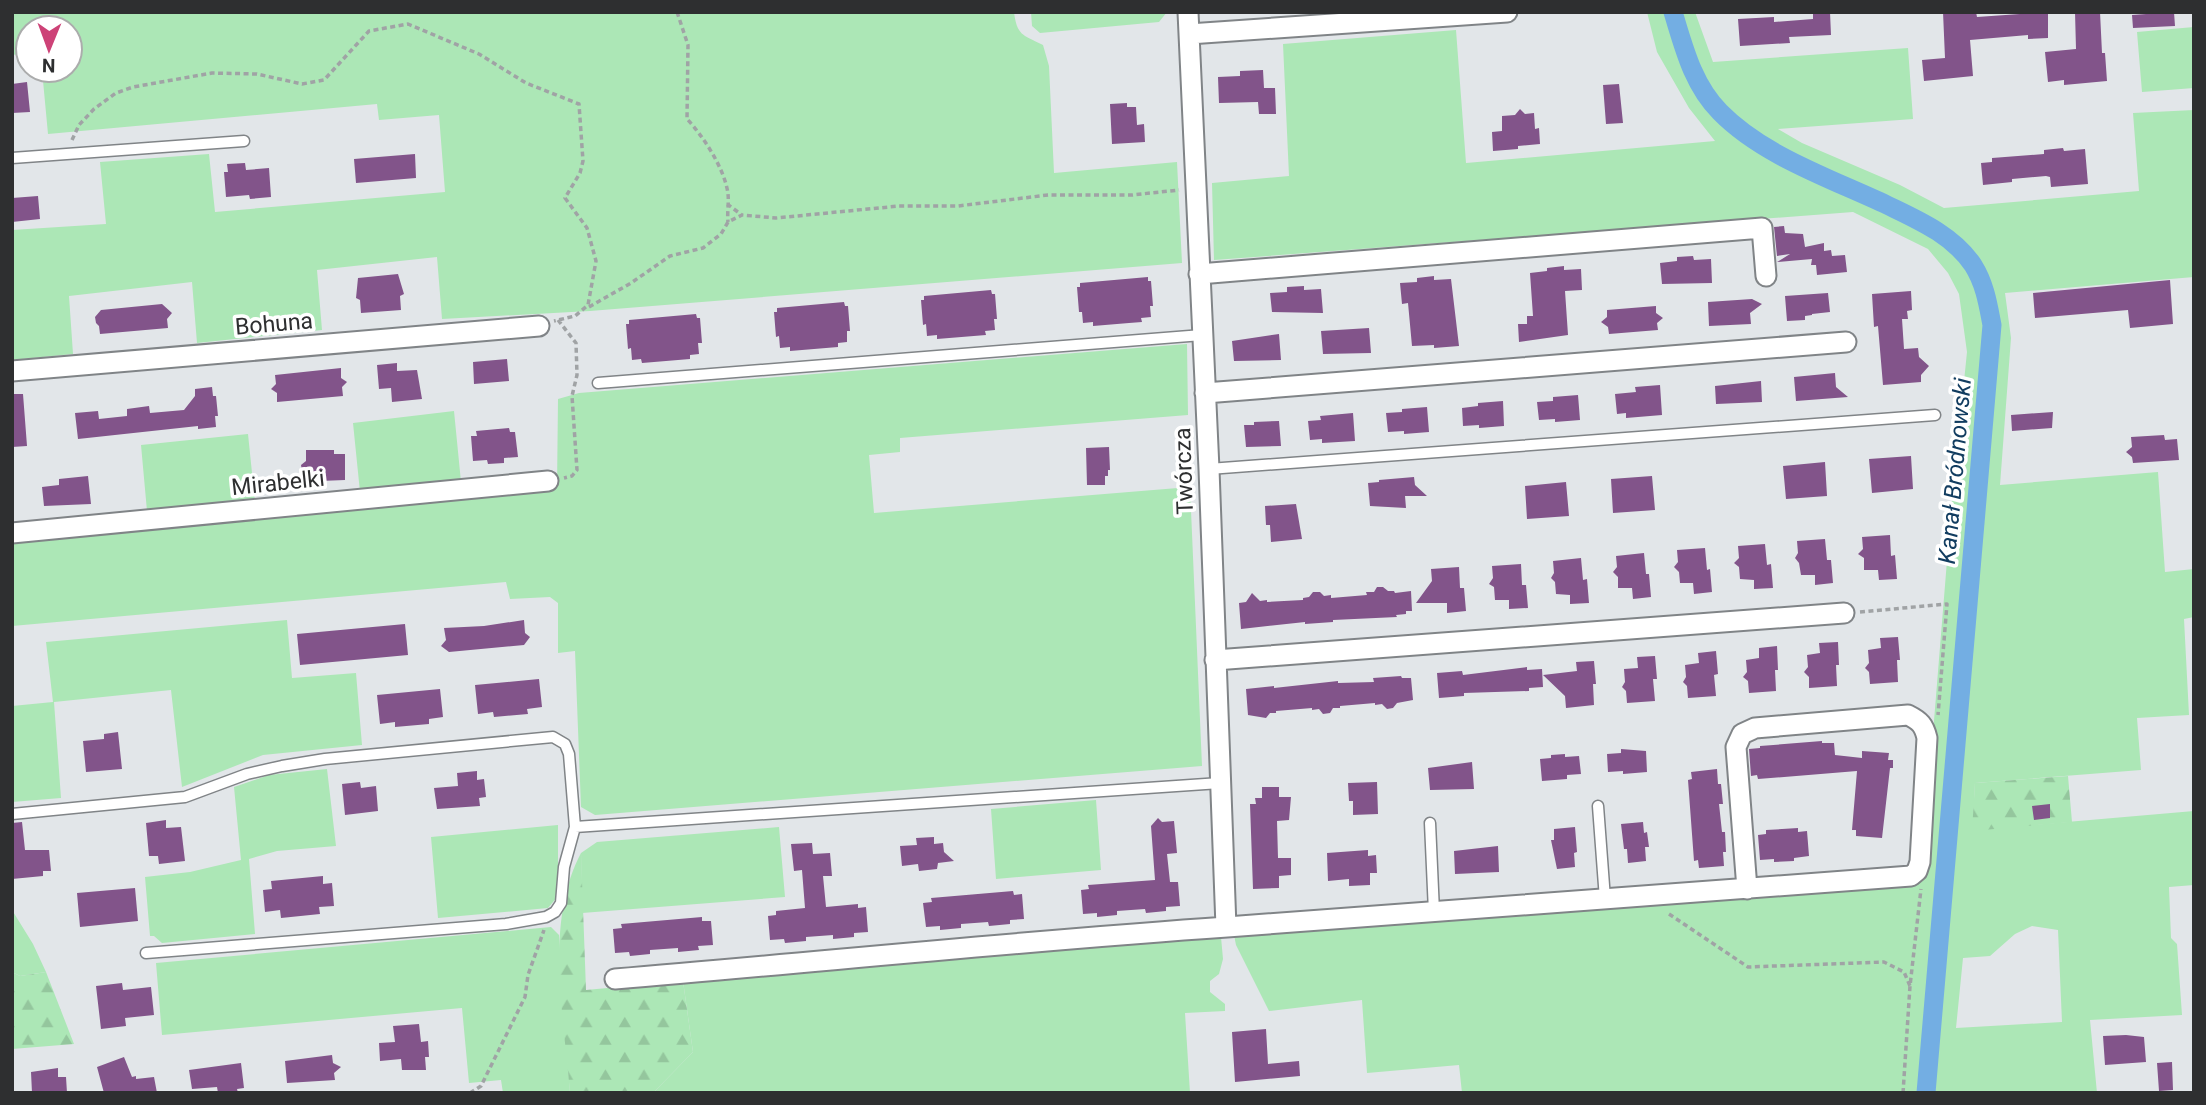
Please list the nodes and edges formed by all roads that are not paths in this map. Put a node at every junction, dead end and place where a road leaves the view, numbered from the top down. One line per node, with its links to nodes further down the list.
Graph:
1 (1188, 12): 3 (street, Twórcza)
2 (1507, 12): 3 (street)
3 (1189, 34): 6 (street, Twórcza)
4 (244, 141): 5 (lane)
5 (12, 158)
6 (1199, 274): 7 (street); 9 (street, Twórcza)
7 (1766, 276)
8 (549, 323): 11 (street, Bohuna)
9 (1202, 335): 12 (lane); 13 (street, Twórcza)
10 (1846, 342): 13 (street)
11 (12, 371)
12 (598, 383)
13 (1205, 393): 15 (street, Twórcza)
14 (1935, 415): 15 (lane)
15 (1209, 469): 19 (street, Twórcza)
16 (548, 481): 17 (street, Mirabelki)
17 (12, 533)
18 (1844, 613): 19 (street)
19 (1215, 660): 20 (street, Twórcza)
20 (1220, 783): 24 (lane); 28 (street, Twórcza)
21 (1598, 806): 26 (lane)
22 (12, 814): 24 (lane)
23 (1430, 822): 27 (lane)
24 (575, 827): 29 (lane)
25 (1747, 888): 25 (street); 26 (street)
26 (1605, 899): 27 (street)
27 (1434, 912): 28 (street)
28 (1226, 927): 30 (street)
29 (146, 953)
30 (615, 979)

